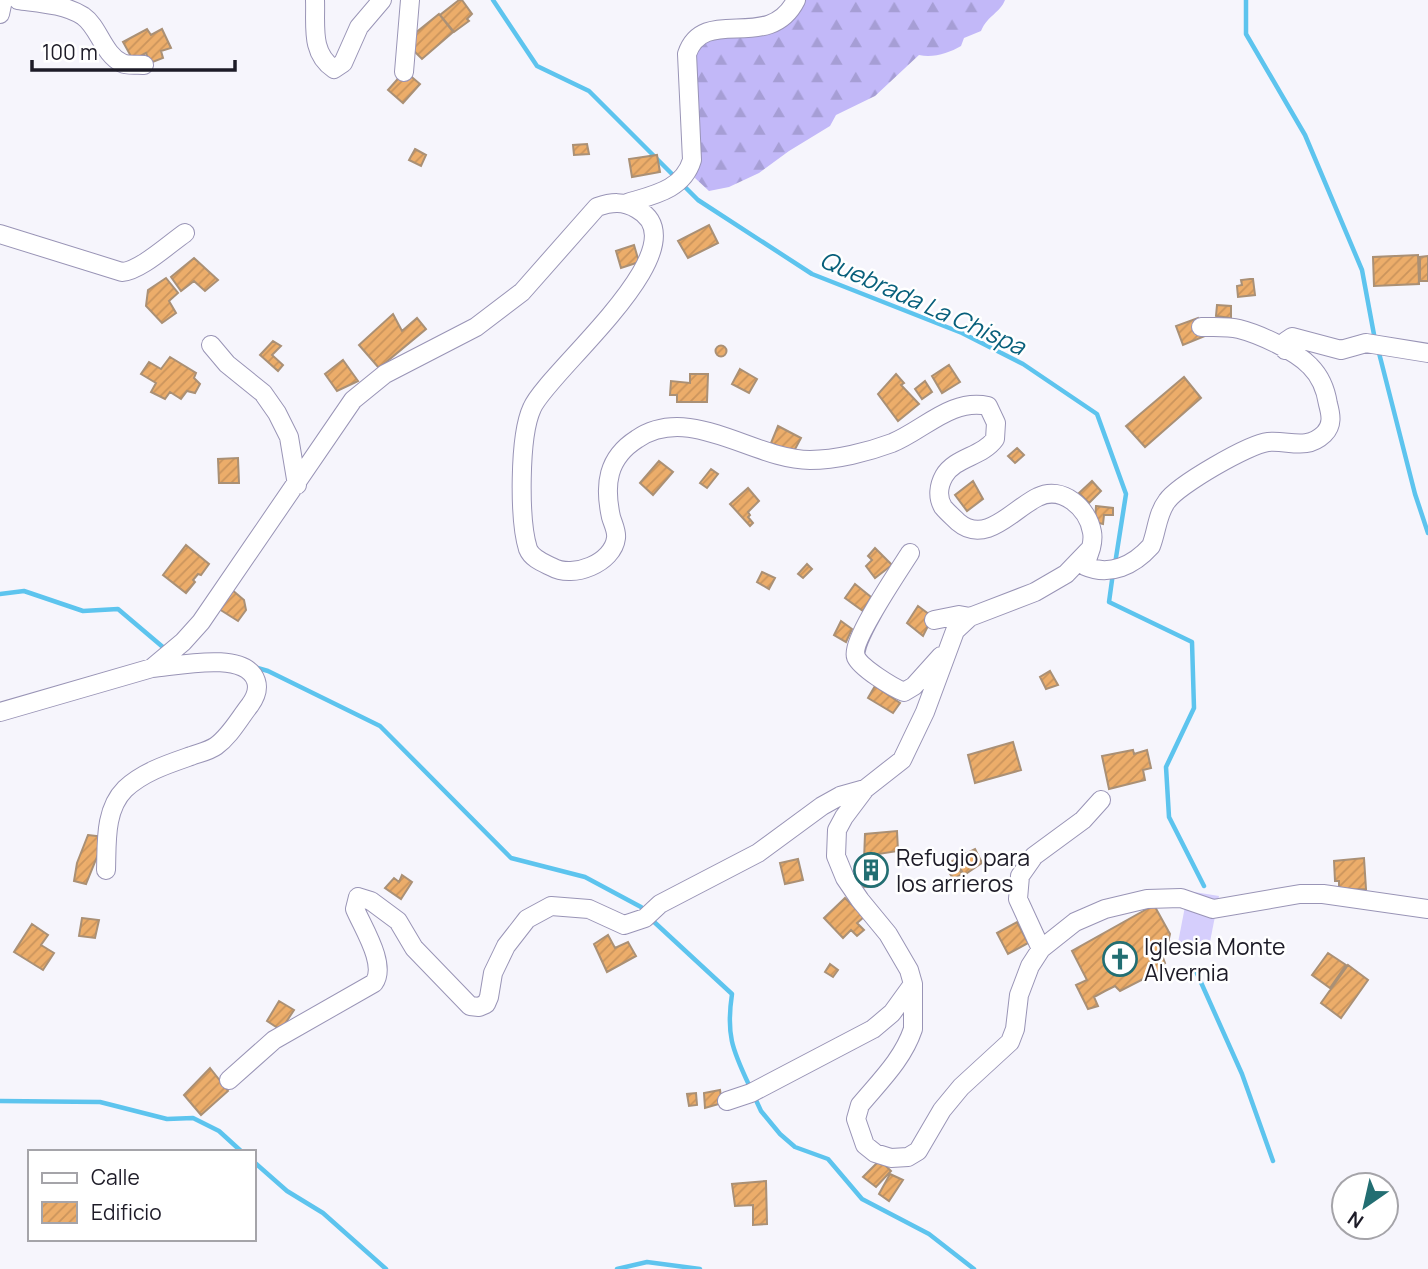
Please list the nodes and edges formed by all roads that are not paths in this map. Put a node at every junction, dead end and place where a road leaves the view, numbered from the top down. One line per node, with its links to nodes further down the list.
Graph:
1 (3, 0): 2 (street); 8 (street)
2 (11, 0)
3 (18, 0): 9 (street)
4 (316, 0): 5 (street)
5 (382, 0)
6 (410, 0): 10 (street)
7 (796, 0): 11 (street)
8 (0, 14)
9 (144, 65)
10 (404, 72)
11 (627, 203): 18 (street); 19 (street)
12 (185, 233): 13 (street)
13 (0, 234)
14 (1202, 327): 16 (street)
15 (211, 345): 18 (street)
16 (1284, 350): 17 (street); 19 (street)
17 (1428, 353)
18 (297, 485): 24 (street)
19 (1091, 548): 21 (street)
20 (910, 553): 23 (street)
21 (970, 617): 22 (street); 23 (street)
22 (934, 620)
23 (946, 651): 26 (street)
24 (152, 668): 25 (street); 28 (street)
25 (0, 712)
26 (865, 789): 31 (street); 32 (street)
27 (1101, 800): 30 (street)
28 (106, 870)
29 (1428, 909): 30 (street)
30 (1041, 949): 31 (street)
31 (913, 984): 33 (street)
32 (229, 1080)
33 (727, 1101)

